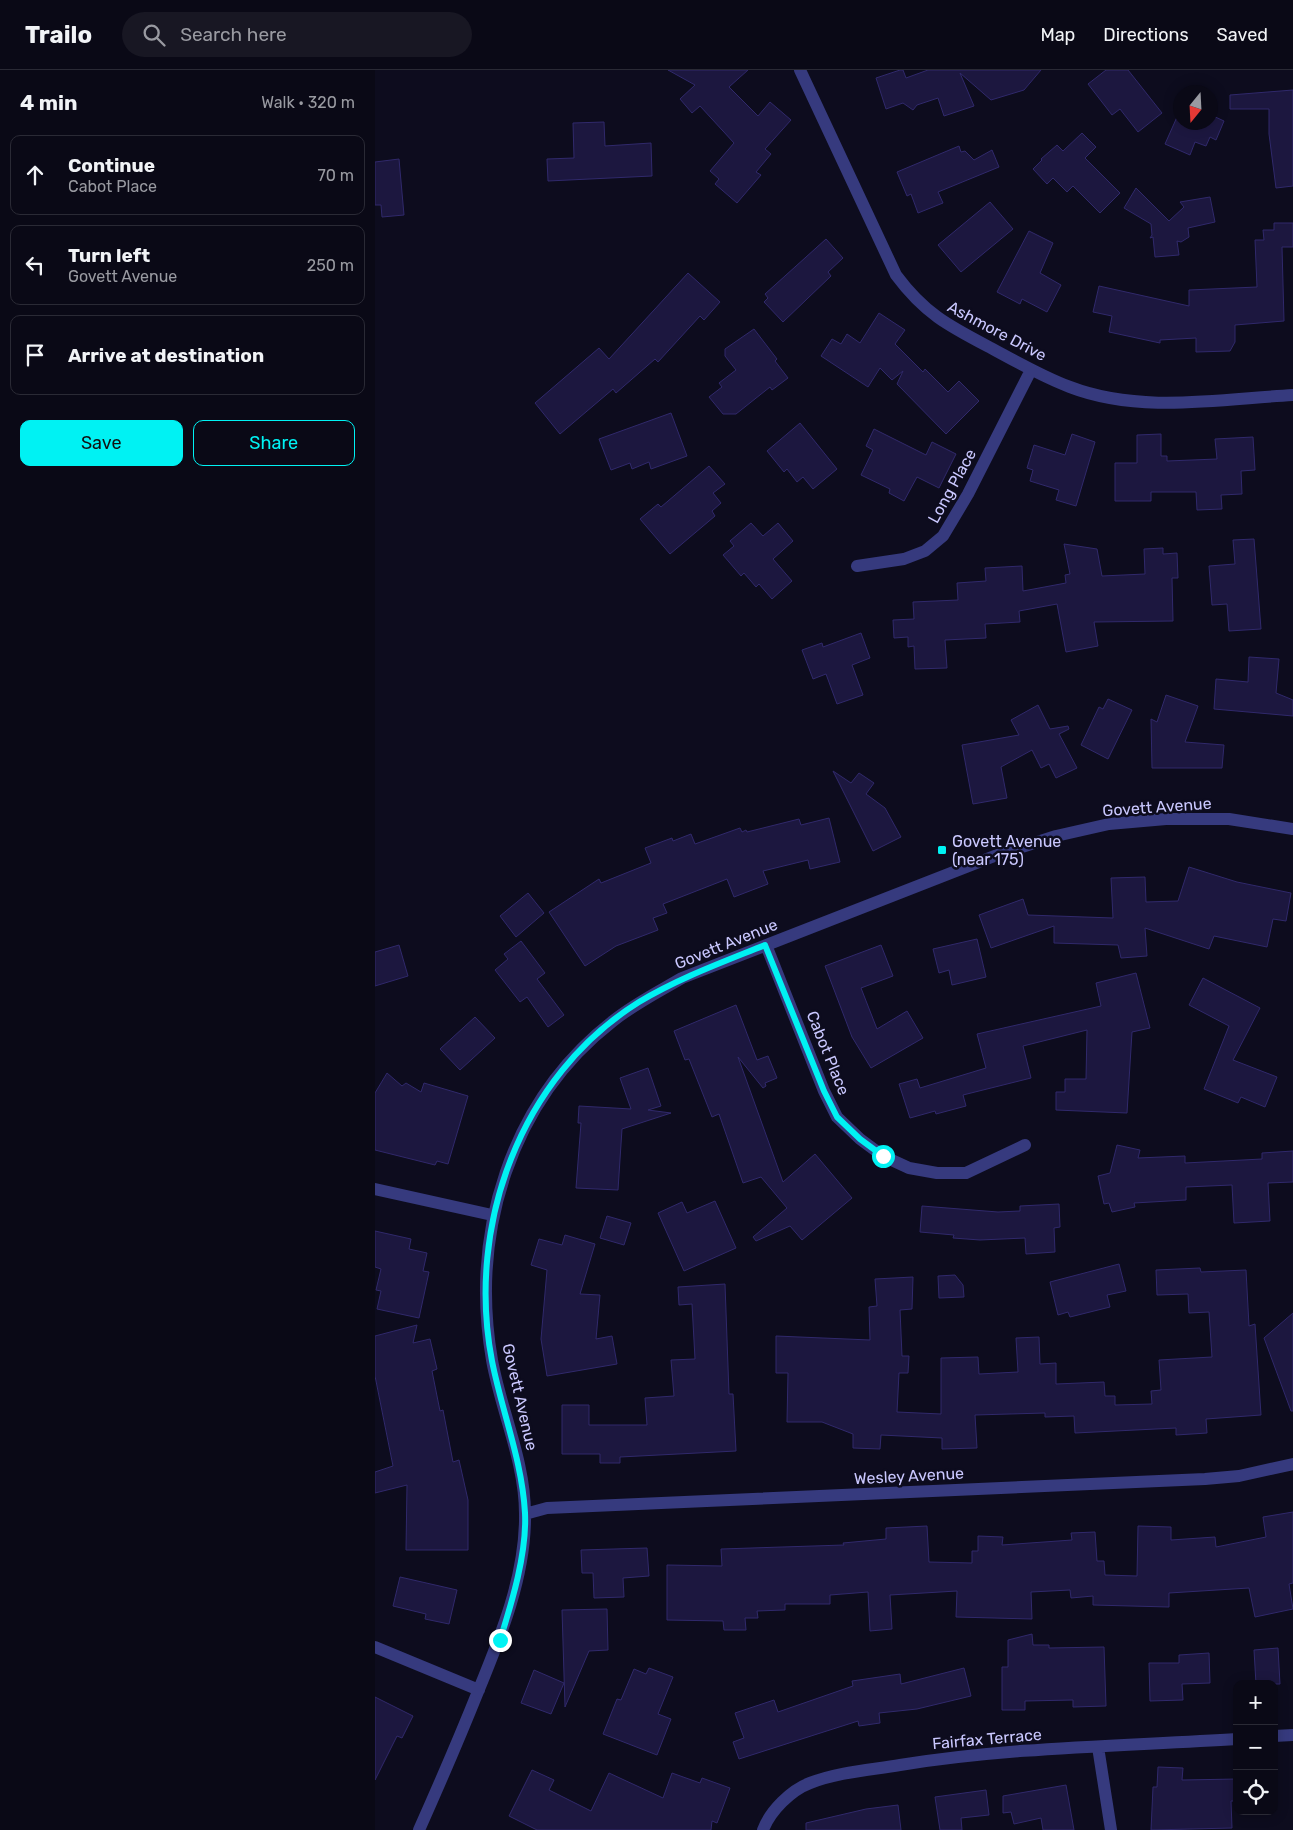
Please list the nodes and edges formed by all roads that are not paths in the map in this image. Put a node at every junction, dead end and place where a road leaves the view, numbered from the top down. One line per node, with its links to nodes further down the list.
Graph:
1 (800, 70): 2 (street, Ashmore Drive)
2 (1031, 370): 3 (street, Ashmore Drive); 4 (street, Long Place)
3 (1293, 395)
4 (857, 566)
5 (1293, 829): 6 (street, Govett Avenue)
6 (765, 945): 7 (street, Cabot Place); 9 (street, Govett Avenue)
7 (1025, 1145)
8 (375, 1189): 9 (street)
9 (493, 1215): 11 (street, Govett Avenue)
10 (1293, 1464): 11 (street, Wesley Avenue)
11 (525, 1514): 13 (street, Govett Avenue)
12 (375, 1647): 13 (street)
13 (479, 1690): 18 (street, Govett Avenue)
14 (1293, 1735): 15 (street)
15 (1278, 1736)
16 (1233, 1739): 17 (street, Fairfax Terrace)
17 (1098, 1747): 19 (street, Fairfax Terrace); 20 (street)
18 (419, 1830)
19 (763, 1830)
20 (1111, 1830)

